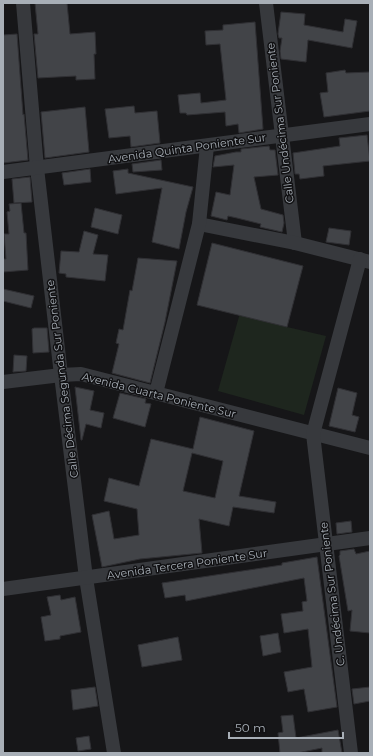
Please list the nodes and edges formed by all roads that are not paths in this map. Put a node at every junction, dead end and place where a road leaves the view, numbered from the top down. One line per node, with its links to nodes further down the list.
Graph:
1 (24, 3): 6 (street, Calle Décima Segunda Sur Poniente)
2 (266, 3): 4 (street, Calle Undécima Sur Poniente)
3 (370, 124): 4 (street, Avenida Quinta Poniente Sur)
4 (282, 136): 5 (street, Avenida Quinta Poniente Sur); 9 (street, Calle Undécima Sur Poniente)
5 (207, 146): 6 (street, Avenida Quinta Poniente Sur); 8 (street)
6 (37, 168): 7 (street, Avenida Quinta Poniente Sur); 11 (street, Calle Décima Segunda Sur Poniente)
7 (3, 172)
8 (199, 224): 9 (street); 13 (street)
9 (295, 243): 10 (street)
10 (365, 260): 14 (street)
11 (61, 375): 12 (street, Avenida Cuarta Poniente Sur); 13 (street, Avenida Cuarta Poniente Sur); 18 (street, Calle Décima Segunda Sur Poniente)
12 (3, 382)
13 (156, 393): 14 (street, Avenida Cuarta Poniente Sur)
14 (313, 434): 15 (street, Avenida Cuarta Poniente Sur); 17 (street, C. Undécima Sur Poniente)
15 (370, 448)
16 (370, 538): 17 (street, Avenida Tercera Poniente Sur)
17 (326, 544): 18 (street, Avenida Tercera Poniente Sur); 21 (street, C. Undécima Sur Poniente)
18 (86, 578): 19 (street, Avenida Tercera Poniente Sur); 20 (street, Calle Décima Segunda Sur Poniente)
19 (3, 589)
20 (114, 753)
21 (351, 753)

